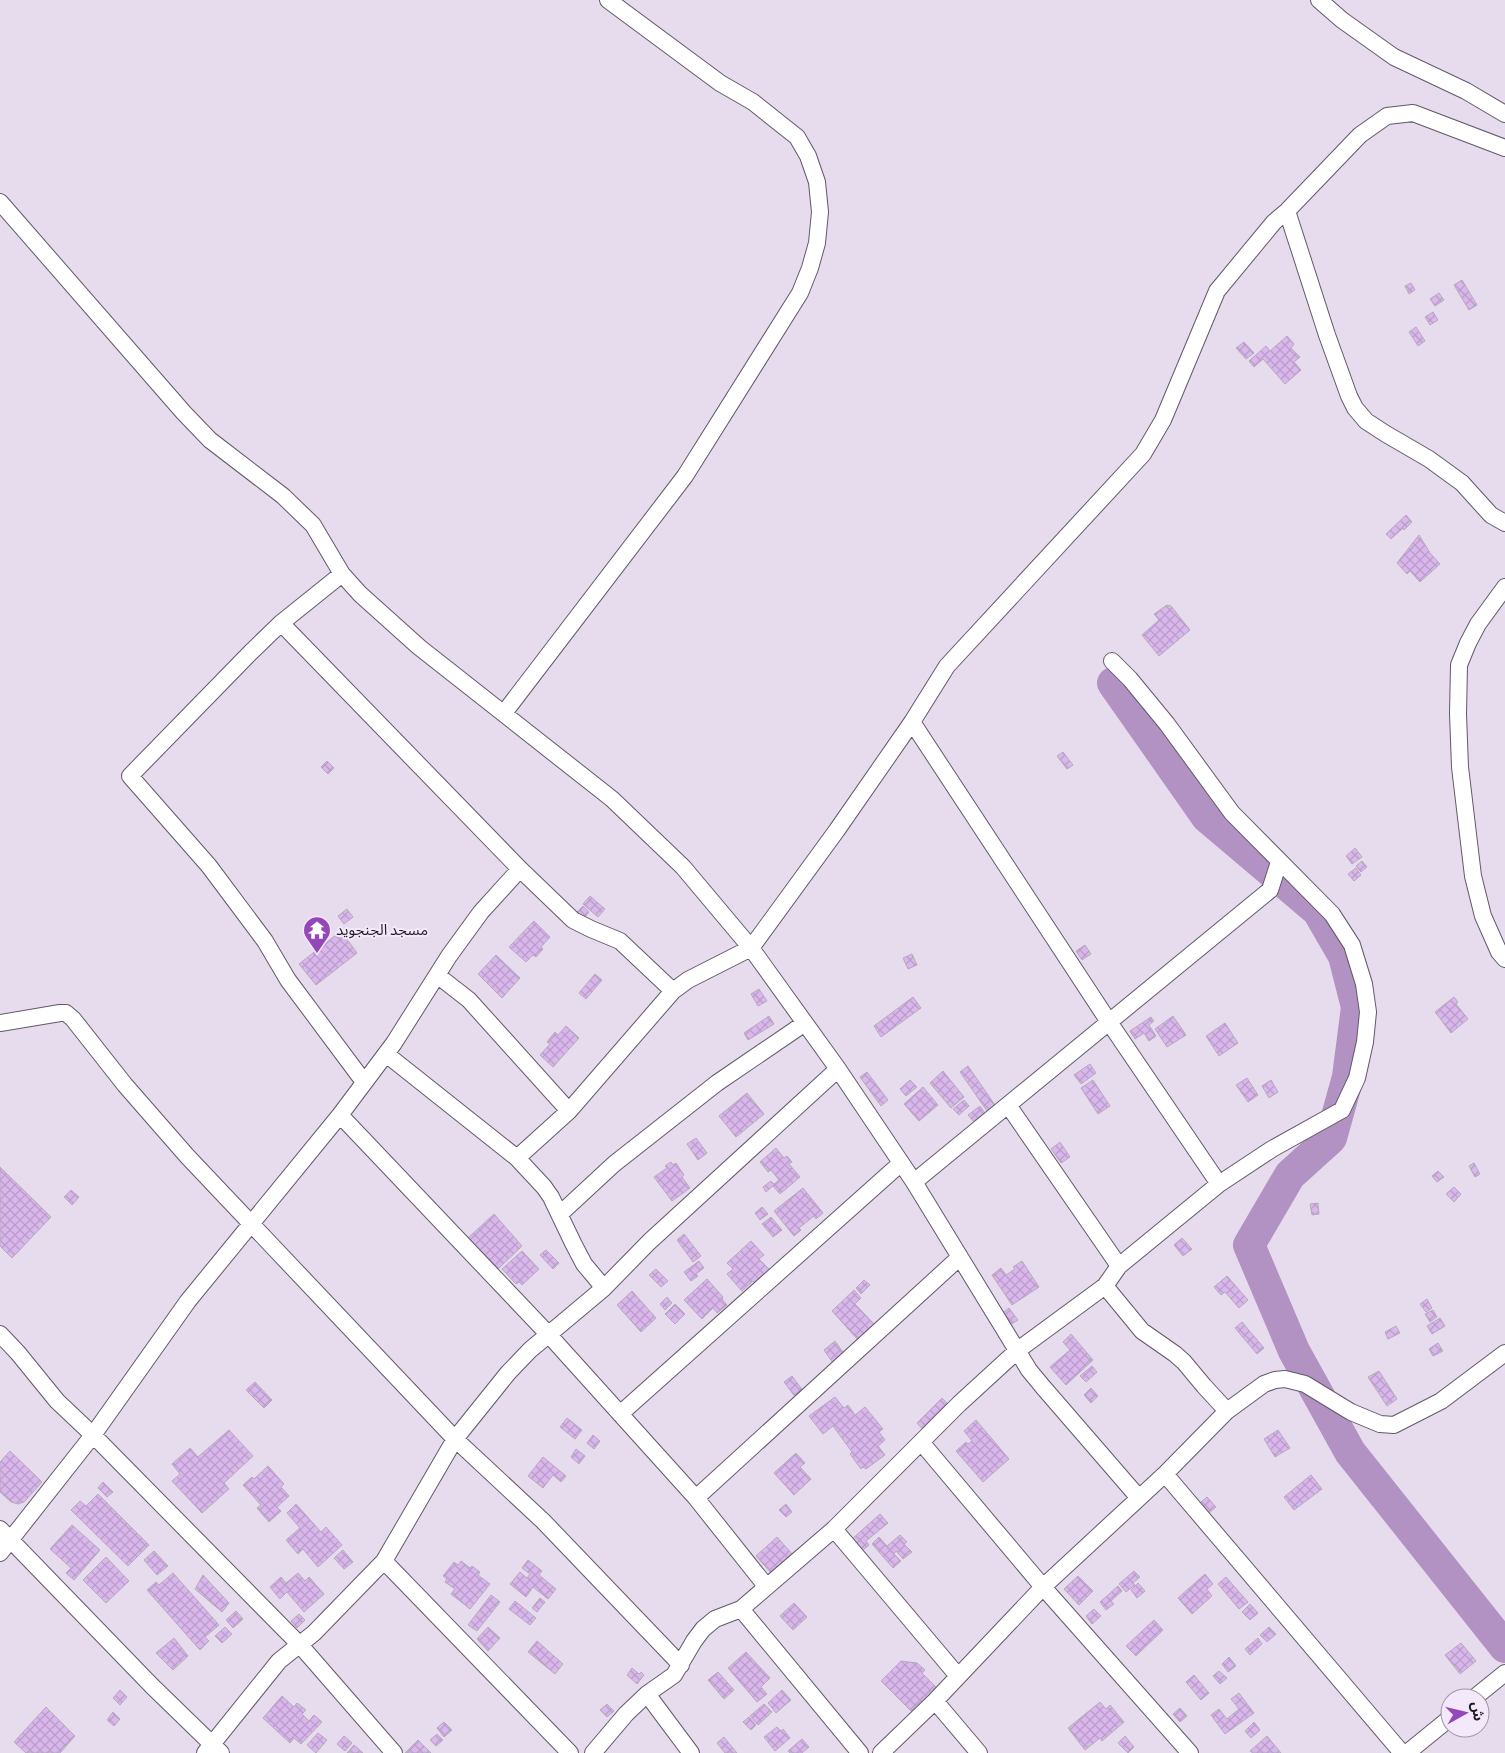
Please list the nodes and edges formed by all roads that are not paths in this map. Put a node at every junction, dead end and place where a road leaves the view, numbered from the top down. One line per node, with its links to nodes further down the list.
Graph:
1 (608, 0): 12 (street)
2 (1319, 0): 3 (street)
3 (1505, 114)
4 (1505, 148): 6 (street)
5 (0, 202): 8 (street)
6 (1287, 211): 7 (street); 13 (street)
7 (1505, 523)
8 (342, 574): 10 (street); 12 (street)
9 (1505, 587): 17 (street)
10 (281, 623): 15 (street); 25 (street)
11 (1112, 661): 14 (street)
12 (504, 713): 16 (street)
13 (912, 722): 16 (street); 20 (street)
14 (1279, 862): 20 (street); 32 (street)
15 (520, 869): 18 (street); 19 (street)
16 (751, 948): 19 (street); 22 (street)
17 (1505, 959)
18 (437, 976): 23 (street); 27 (street)
19 (673, 991): 27 (street)
20 (1109, 1022): 26 (street); 32 (street)
21 (0, 1023): 34 (street)
22 (805, 1023): 24 (street); 33 (street)
23 (386, 1054): 25 (street); 29 (street)
24 (838, 1069): 30 (street); 38 (street)
25 (364, 1082): 28 (street)
26 (1008, 1105): 31 (street); 36 (street)
27 (569, 1111): 29 (street)
28 (340, 1115): 34 (street); 40 (street)
29 (517, 1158): 33 (street)
30 (900, 1164): 31 (street); 44 (street)
31 (914, 1182): 35 (street)
32 (1219, 1184): 36 (street)
33 (560, 1214): 38 (street)
34 (252, 1224): 45 (street); 46 (street)
35 (960, 1257): 41 (street); 49 (street)
36 (1119, 1266): 37 (street)
37 (1105, 1286): 41 (street); 43 (street)
38 (604, 1288): 40 (street)
39 (0, 1334): 45 (street)
40 (549, 1334): 44 (street); 46 (street)
41 (1018, 1350): 47 (street); 50 (street)
42 (1505, 1353): 43 (street)
43 (1227, 1411): 48 (street)
44 (620, 1414): 49 (street)
45 (93, 1435): 52 (street); 58 (street)
46 (455, 1440): 54 (street); 59 (street)
47 (921, 1442): 51 (street); 56 (street)
48 (1165, 1474): 50 (street); 75 (street)
49 (696, 1498): 55 (street)
50 (1139, 1498): 56 (street)
51 (834, 1529): 55 (street); 61 (street)
52 (5, 1534): 53 (street); 66 (street)
53 (0, 1553)
54 (384, 1561): 58 (street); 68 (street)
55 (766, 1586): 57 (street)
56 (1044, 1587): 61 (street); 74 (street)
57 (741, 1609): 59 (street); 71 (street)
58 (300, 1645): 66 (street); 67 (street)
59 (681, 1665): 63 (street)
60 (1505, 1673): 62 (street)
61 (958, 1676): 64 (street)
62 (1486, 1688)
63 (647, 1694): 69 (street); 70 (street)
64 (935, 1701): 72 (street); 73 (street)
65 (1440, 1726): 76 (street)
66 (213, 1750)
67 (394, 1753)
68 (570, 1753)
69 (593, 1753)
70 (691, 1753)
71 (860, 1753)
72 (881, 1753)
73 (980, 1753)
74 (1190, 1753)
75 (1402, 1753)
76 (1407, 1753)

